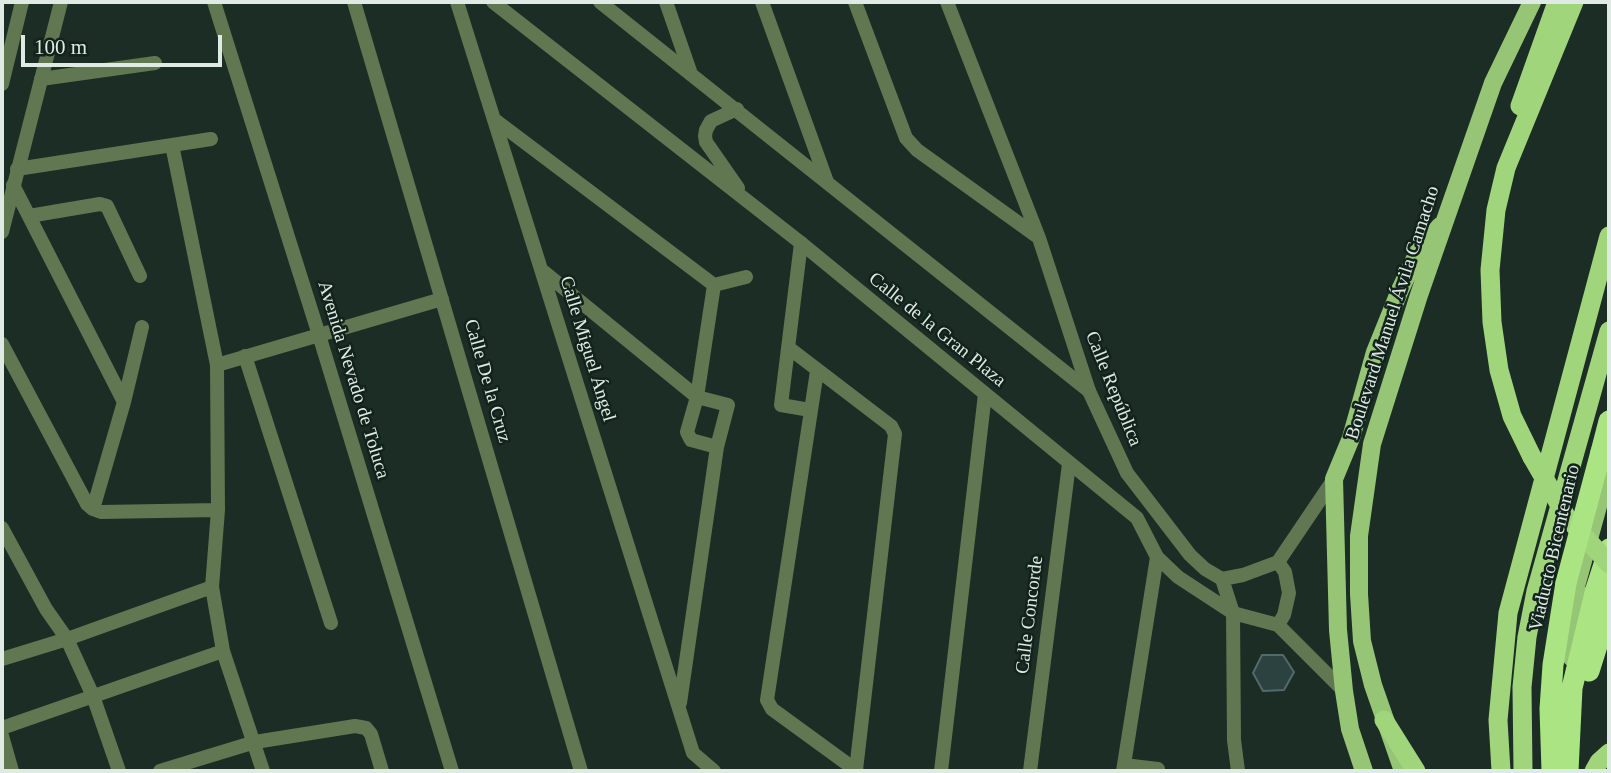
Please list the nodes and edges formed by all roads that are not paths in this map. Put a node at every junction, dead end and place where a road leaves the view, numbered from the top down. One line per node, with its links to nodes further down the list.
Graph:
1 (22, 2): 18 (street)
2 (61, 2): 17 (street)
3 (214, 2): 42 (street, Avenida Nevado de Toluca)
4 (354, 2): 39 (street, Calle De la Cruz)
5 (457, 2): 20 (street, Calle Miguel Ángel)
6 (493, 2): 28 (street, Calle de la Gran Plaza)
7 (600, 2): 16 (street)
8 (666, 2): 16 (street)
9 (762, 2): 26 (street)
10 (855, 2): 33 (street)
11 (947, 2): 33 (street, Calle República)
12 (1532, 2): 30 (main road, Boulevard Manuel Ávila Camacho)
13 (1557, 2): 23 (highway)
14 (1574, 2): 23 (highway)
15 (155, 63): 17 (street)
16 (690, 71): 19 (street)
17 (41, 79): 24 (street)
18 (2, 84)
19 (737, 109): 26 (street); 28 (street)
20 (495, 120): 35 (street, Calle Miguel Ángel); 38 (street)
21 (211, 139): 22 (street)
22 (172, 145): 24 (street); 46 (street)
23 (1506, 168): 64 (highway, bridge)
24 (17, 169): 25 (street); 27 (street)
25 (2, 171)
26 (827, 182): 48 (street)
27 (13, 185): 29 (street); 31 (street)
28 (746, 201): 34 (street, Calle de la Gran Plaza)
29 (29, 216): 36 (street); 51 (street)
30 (1447, 218): 57 (main road); 79 (main road, Boulevard Manuel Ávila Camacho)
31 (2, 232)
32 (1609, 236): 103 (highway)
33 (1039, 238): 48 (street, Calle República)
34 (801, 243): 44 (street); 49 (street, Calle de la Gran Plaza)
35 (542, 271): 50 (street); 78 (street, Calle Miguel Ángel)
36 (140, 276)
37 (747, 277): 38 (street)
38 (714, 285): 50 (street)
39 (442, 299): 42 (street); 93 (street, Calle De la Cruz)
40 (142, 327): 51 (street)
41 (1609, 331): 104 (highway)
42 (319, 335): 45 (street); 92 (street, Avenida Nevado de Toluca)
43 (2, 344): 58 (street)
44 (789, 348): 47 (street); 52 (street)
45 (245, 356): 46 (street); 69 (street)
46 (217, 365): 59 (street)
47 (817, 371): 52 (street); 96 (street)
48 (1089, 391): 65 (street, Calle República)
49 (985, 394): 55 (street, Calle de la Gran Plaza); 97 (street)
50 (697, 397): 54 (street); 54 (street)
51 (124, 402): 58 (street)
52 (810, 410): 96 (street)
53 (1609, 421): 105 (highway, Viaducto Bicentenario, bridge)
54 (717, 447): 78 (street)
55 (1069, 464): 62 (street, Calle de la Gran Plaza); 98 (street, Calle Concorde)
56 (1609, 466): 64 (main road)
57 (1334, 479): 63 (street); 76 (main road)
58 (93, 509): 59 (street)
59 (218, 510): 66 (street)
60 (2, 528): 72 (street)
61 (1609, 549): 64 (highway)
62 (1157, 557): 68 (street, Calle de la Gran Plaza); 85 (street)
63 (1278, 562): 65 (street); 70 (street)
64 (1600, 576): 67 (highway); 71 (highway); 75 (highway); 105 (main road)
65 (1222, 579): 68 (street)
66 (212, 587): 72 (street); 73 (street)
67 (1579, 605): 75 (main road)
68 (1233, 614): 70 (street, Calle de la Gran Plaza); 99 (street)
69 (331, 623)
70 (1278, 625): 76 (street)
71 (1606, 629): 75 (highway)
72 (67, 639): 74 (street); 77 (street)
73 (223, 652): 77 (street); 82 (street)
74 (2, 659)
75 (1576, 690): 106 (highway)
76 (1344, 691): 100 (main road)
77 (93, 696): 80 (street); 88 (street)
78 (679, 708): 84 (street, Calle Miguel Ángel)
79 (1384, 720): 101 (main road, Boulevard Manuel Ávila Camacho); 102 (highway)
80 (2, 728)
81 (2, 736): 87 (street)
82 (255, 742): 89 (street); 90 (street); 91 (street)
83 (1609, 752): 107 (highway)
84 (693, 754): 94 (street, Calle Miguel Ángel); 95 (street)
85 (1124, 768): 86 (street)
86 (1157, 770)
87 (12, 771)
88 (119, 771)
89 (160, 771)
90 (263, 771)
91 (382, 771)
92 (452, 771)
93 (582, 771)
94 (699, 771)
95 (714, 771)
96 (857, 771)
97 (941, 771)
98 (1030, 771)
99 (1238, 771)
100 (1364, 771)
101 (1403, 771)
102 (1416, 771)
103 (1501, 771)
104 (1522, 771)
105 (1554, 771)
106 (1569, 771)
107 (1594, 771)

